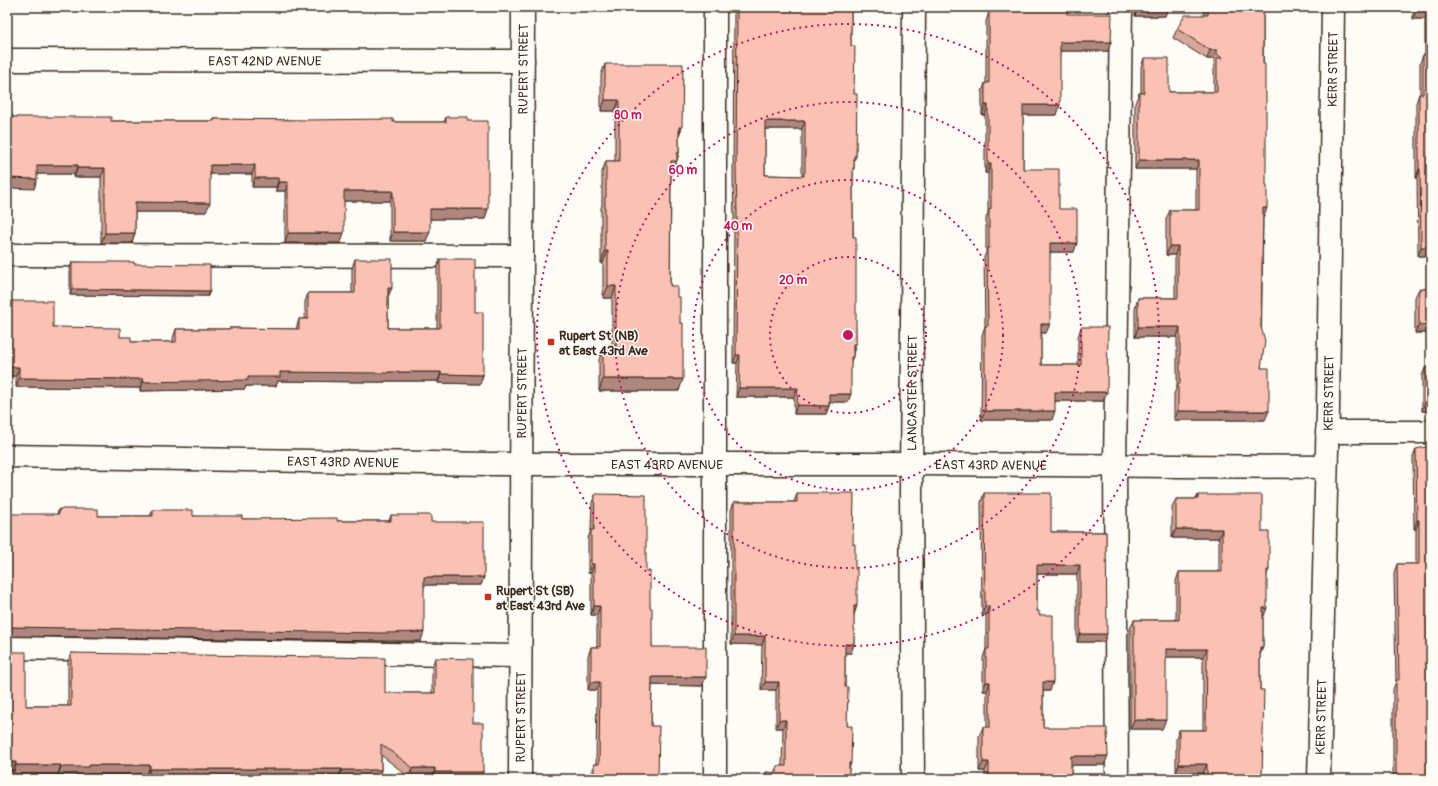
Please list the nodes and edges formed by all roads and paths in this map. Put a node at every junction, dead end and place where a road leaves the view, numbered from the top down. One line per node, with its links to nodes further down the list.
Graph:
1 (523, 7): 7 (street, RUPERT STREET)
2 (715, 7): 13 (street)
3 (914, 7): 15 (street, LANCASTER STREET)
4 (1121, 7): 16 (street)
5 (1333, 7): 10 (street, KERR STREET)
6 (7, 60): 7 (street, EAST 42ND AVENUE)
7 (523, 61): 9 (street, RUPERT STREET)
8 (7, 255): 9 (street)
9 (522, 256): 14 (street, RUPERT STREET)
10 (1327, 432): 11 (street); 17 (street, KERR STREET)
11 (1431, 432)
12 (7, 456): 14 (street, EAST 43RD AVENUE)
13 (716, 463): 14 (street, EAST 43RD AVENUE); 15 (street, EAST 43RD AVENUE); 21 (street)
14 (522, 464): 19 (street, RUPERT STREET)
15 (911, 464): 16 (street, EAST 43RD AVENUE); 22 (street, LANCASTER STREET)
16 (1115, 465): 17 (street, EAST 43RD AVENUE); 23 (street)
17 (1326, 468): 24 (street, KERR STREET)
18 (7, 648): 19 (street)
19 (520, 656): 20 (street, RUPERT STREET)
20 (520, 779)
21 (715, 779)
22 (913, 779)
23 (1117, 779)
24 (1319, 779)

